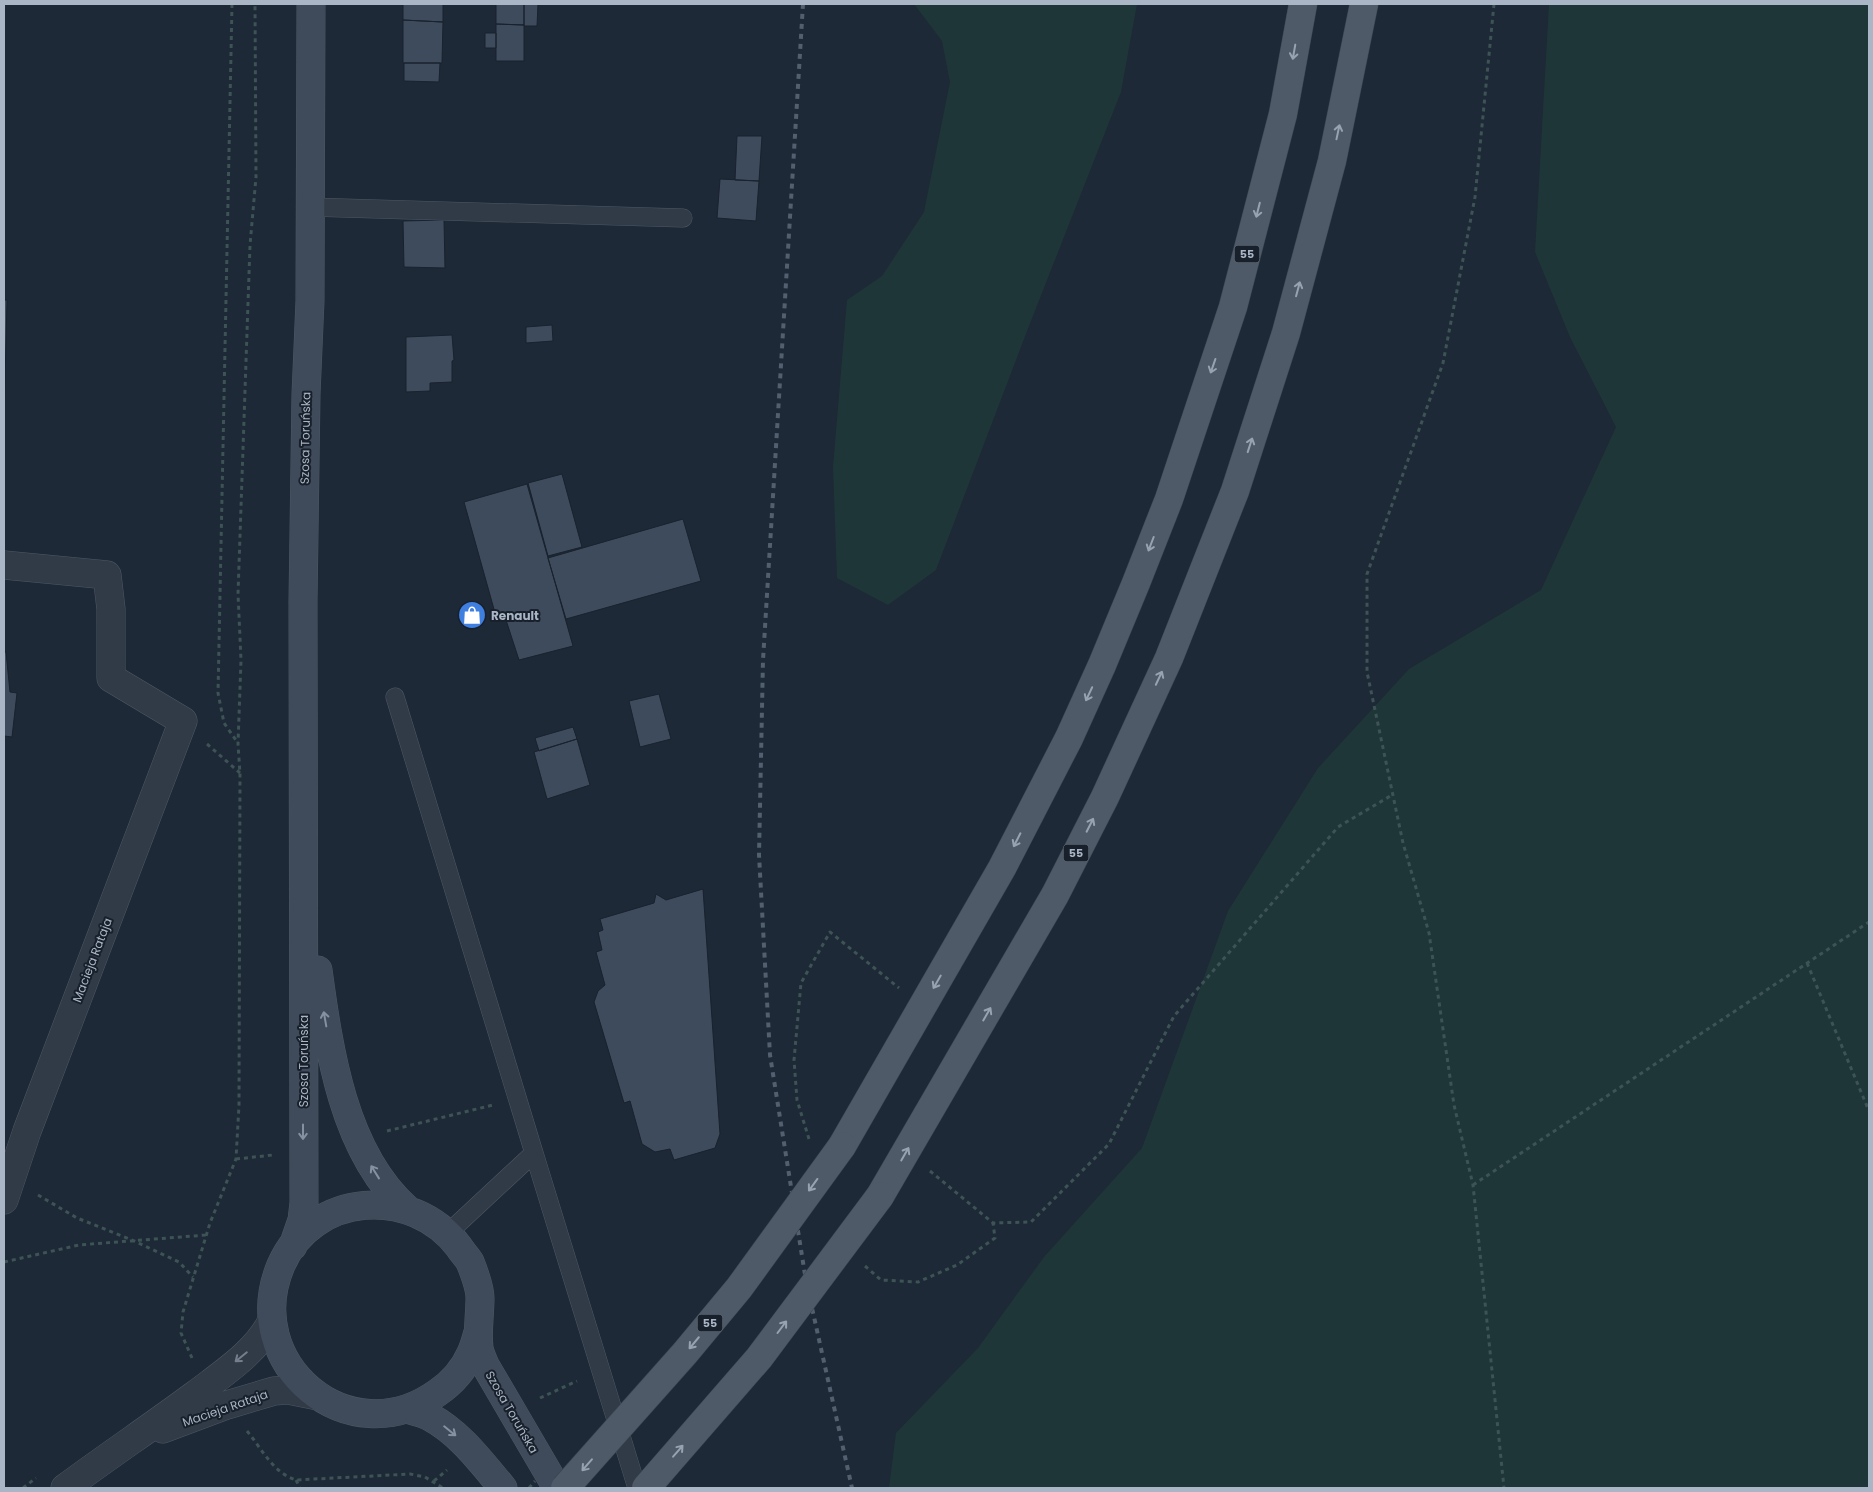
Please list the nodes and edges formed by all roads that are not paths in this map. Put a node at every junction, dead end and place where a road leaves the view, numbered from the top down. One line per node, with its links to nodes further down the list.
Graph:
1 (311, 4): 4 (main road, Szosa Toruńska)
2 (1303, 4): 22 (main road, 55, one-way to 22, bridge)
3 (1364, 4): 24 (main road, 55, one-way to 3, bridge)
4 (309, 207): 5 (lane); 8 (main road, Szosa Toruńska)
5 (683, 218)
6 (4, 565): 10 (street, Macieja Rataja)
7 (395, 697): 9 (lane)
8 (305, 873): 11 (main road, Szosa Toruńska, one-way to 8); 13 (main road, Szosa Toruńska, one-way to 13)
9 (534, 1153): 12 (lane); 23 (lane)
10 (4, 1200)
11 (407, 1209): 12 (main road); 13 (main road)
12 (448, 1233): 15 (main road)
13 (293, 1246): 14 (main road)
14 (272, 1320): 16 (main road); 18 (street, Macieja Rataja, one-way to 18)
15 (478, 1332): 17 (main road); 21 (main road, Szosa Toruńska)
16 (318, 1396): 17 (main road); 18 (street, Macieja Rataja)
17 (407, 1409): 20 (main road, one-way to 20)
18 (134, 1440): 19 (street, Macieja Rataja)
19 (65, 1488)
20 (503, 1488)
21 (557, 1488)
22 (566, 1488)
23 (637, 1488)
24 (646, 1488)

